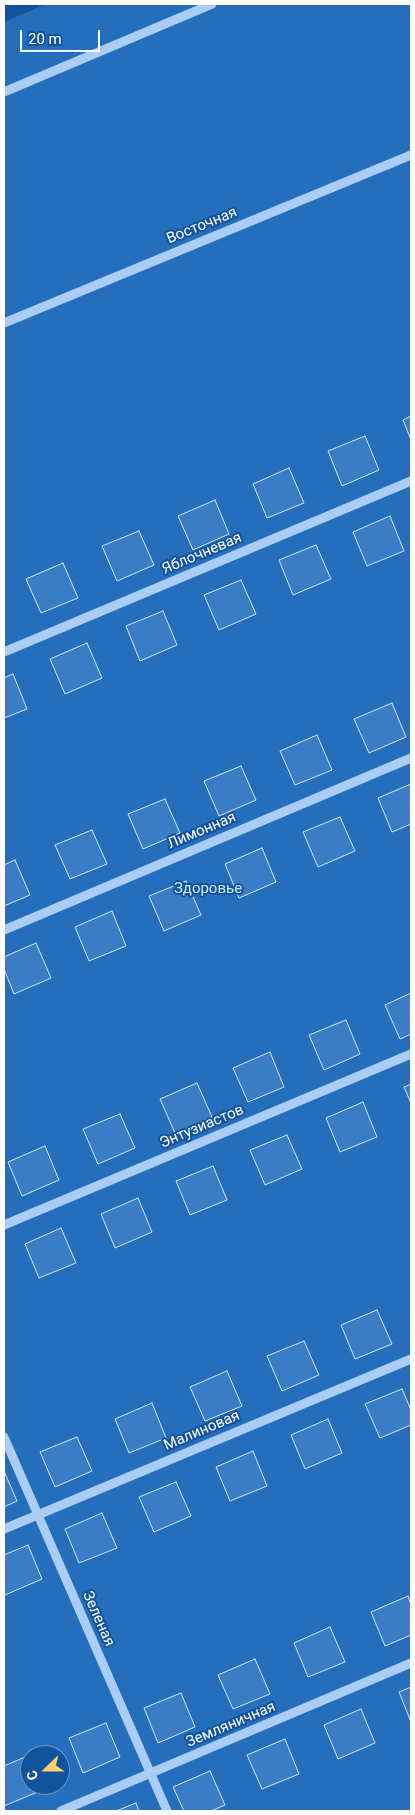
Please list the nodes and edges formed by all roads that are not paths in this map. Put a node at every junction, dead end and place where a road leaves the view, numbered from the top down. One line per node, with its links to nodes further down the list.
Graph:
1 (212, 4): 2 (street)
2 (4, 92)
3 (411, 155): 4 (street, Восточная)
4 (4, 323)
5 (411, 481): 6 (street, Яблочневая)
6 (4, 652)
7 (411, 758): 8 (street, Лимонная)
8 (4, 930)
9 (411, 1054): 10 (street, Энтузиастов)
10 (4, 1225)
11 (411, 1360): 13 (street, Малиновая)
12 (4, 1437): 13 (street, Зеленая)
13 (37, 1515): 14 (street, Малиновая); 16 (street, Зеленая)
14 (4, 1529)
15 (411, 1663): 16 (street, Земляничная)
16 (152, 1773): 17 (street, Земляничная); 18 (street, Зеленая)
17 (61, 1811)
18 (167, 1811)

